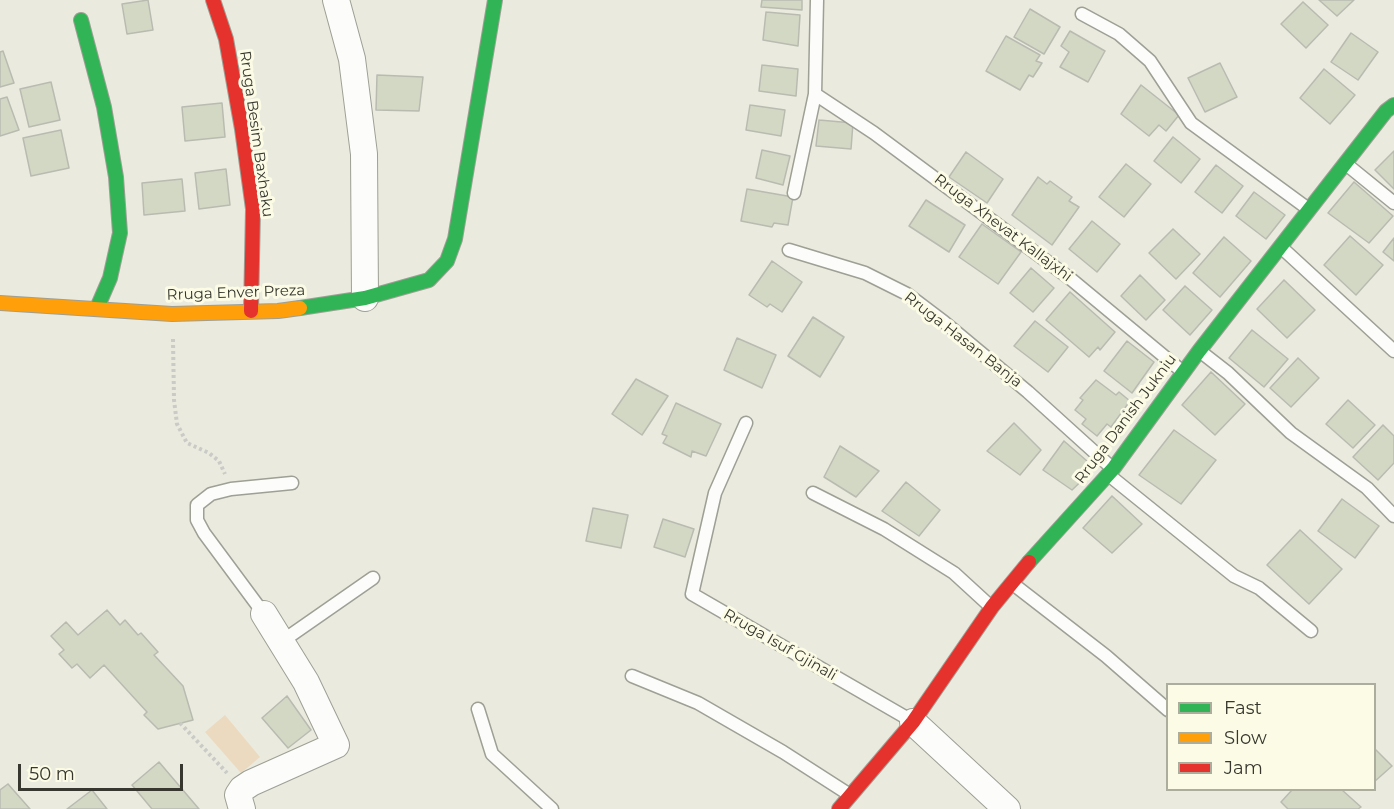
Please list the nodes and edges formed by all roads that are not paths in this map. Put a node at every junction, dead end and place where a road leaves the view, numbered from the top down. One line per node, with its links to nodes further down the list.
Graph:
1 (213, 0): 18 (street, Rruga Besim Baxhaku)
2 (336, 0): 15 (street)
3 (495, 0): 15 (street, Rruga Enver Preza)
4 (817, 0): 7 (lane)
5 (1082, 14): 12 (lane)
6 (81, 20): 17 (street)
7 (815, 94): 10 (lane); 21 (lane, Rruga Xhevat Kallajxhi)
8 (1394, 105): 9 (street, Rruga Danish Jukniu)
9 (1345, 163): 11 (lane); 12 (street, Rruga Danish Jukniu)
10 (794, 193)
11 (1394, 203)
12 (1309, 209): 13 (street, Rruga Danish Jukniu)
13 (1280, 247): 19 (street, Rruga Danish Jukniu); 20 (lane)
14 (789, 250): 23 (lane, Rruga Hasan Banja)
15 (366, 298): 18 (street, Rruga Enver Preza)
16 (0, 303): 17 (street, Rruga Enver Preza)
17 (97, 308): 18 (street, Rruga Enver Preza)
18 (251, 311)
19 (1199, 351): 21 (street, Rruga Danish Jukniu); 26 (lane)
20 (1394, 351)
21 (1183, 372): 23 (street, Rruga Danish Jukniu)
22 (746, 423): 36 (lane, Rruga Isuf Gjinali)
23 (1110, 472): 28 (street, Rruga Danish Jukniu); 31 (lane, Rruga Hasan Banja)
24 (292, 483): 30 (lane)
25 (813, 493): 29 (lane)
26 (1394, 516)
27 (373, 578): 32 (lane)
28 (1011, 582): 29 (street, Rruga Danish Jukniu); 35 (lane)
29 (992, 608): 36 (street, Rruga Danish Jukniu)
30 (264, 614): 32 (street)
31 (1311, 630)
32 (281, 642): 38 (street)
33 (632, 676): 37 (lane)
34 (478, 709): 39 (lane)
35 (1166, 709)
36 (913, 722): 37 (street, Rruga Danish Jukniu); 41 (street, Rruga Isuf Gjinali)
37 (851, 796): 40 (street, Rruga Danish Jukniu)
38 (242, 809)
39 (552, 809)
40 (839, 809)
41 (1006, 809)

